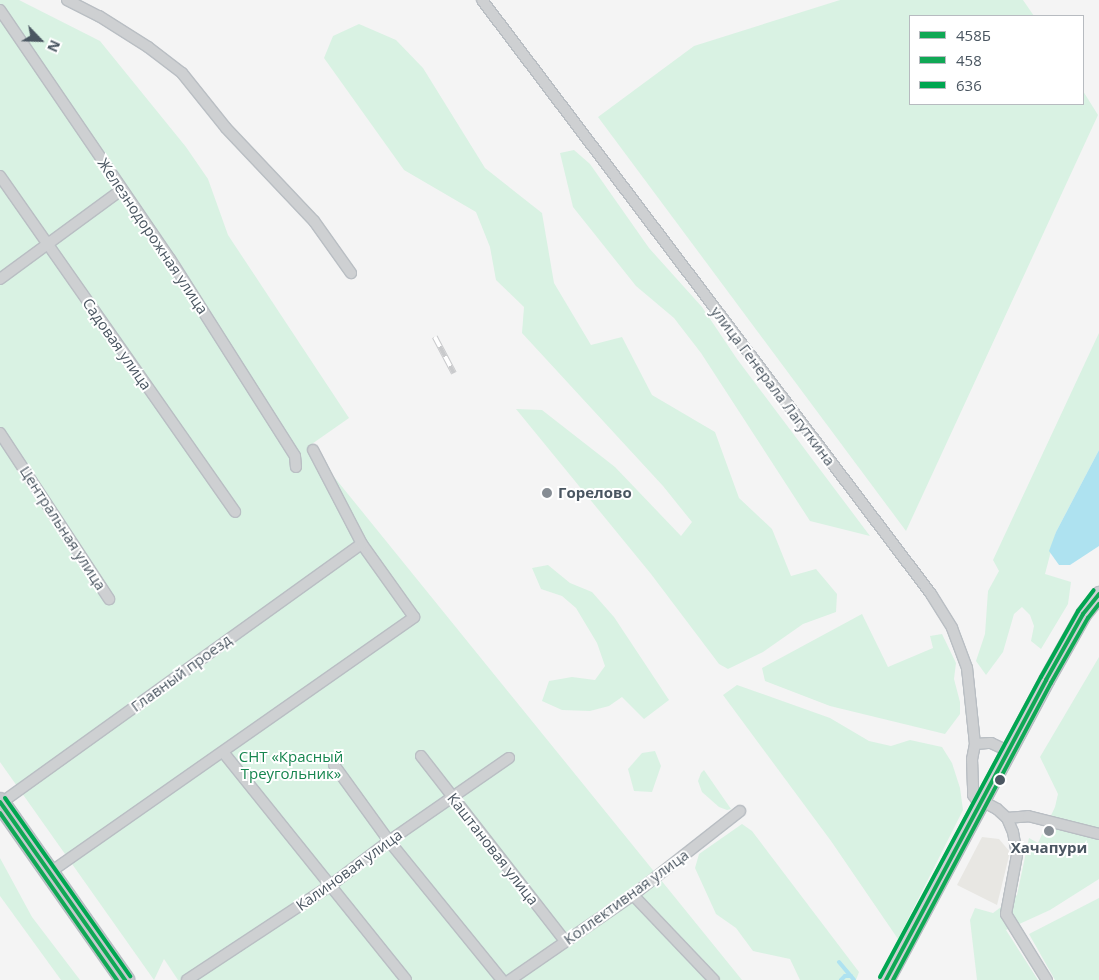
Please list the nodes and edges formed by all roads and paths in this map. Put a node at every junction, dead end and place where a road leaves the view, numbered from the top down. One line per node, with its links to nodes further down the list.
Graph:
1 (67, 0): 7 (street)
2 (482, 0): 16 (street, улица Генерала Лагуткина)
3 (0, 10): 5 (street, Железнодорожная улица)
4 (0, 176): 6 (street, Садовая улица)
5 (122, 190): 6 (street); 11 (street, Железнодорожная улица)
6 (47, 245): 8 (street); 12 (street, Садовая улица)
7 (351, 273)
8 (0, 279)
9 (0, 433): 15 (street, Центральная улица)
10 (313, 450): 13 (street)
11 (296, 467)
12 (235, 512)
13 (362, 544): 18 (street); 23 (street, Главный проезд)
14 (1099, 594): 17 (main road)
15 (109, 598)
16 (975, 744): 17 (street); 24 (street, улица Генерала Лагуткина)
17 (1008, 751): 24 (main road)
18 (223, 752): 29 (street); 30 (street)
19 (421, 756): 22 (street, Каштановая улица)
20 (509, 758): 22 (street, Калиновая улица)
21 (334, 765): 28 (street)
22 (453, 798): 28 (street, Калиновая улица); 32 (street, Каштановая улица)
23 (0, 803): 29 (highway)
24 (981, 803): 26 (street); 39 (main road)
25 (740, 811): 31 (street, Коллективная улица)
26 (1007, 818): 27 (street); 40 (street)
27 (1099, 834)
28 (390, 840): 30 (street, Калиновая улица); 36 (street)
29 (49, 873): 33 (highway)
30 (332, 885): 34 (street, Калиновая улица); 35 (street)
31 (632, 895): 32 (street, Коллективная улица); 38 (street)
32 (566, 942): 37 (street, Коллективная улица)
33 (125, 980)
34 (188, 980)
35 (406, 980)
36 (502, 980)
37 (510, 980)
38 (714, 980)
39 (886, 980)
40 (1047, 980)

